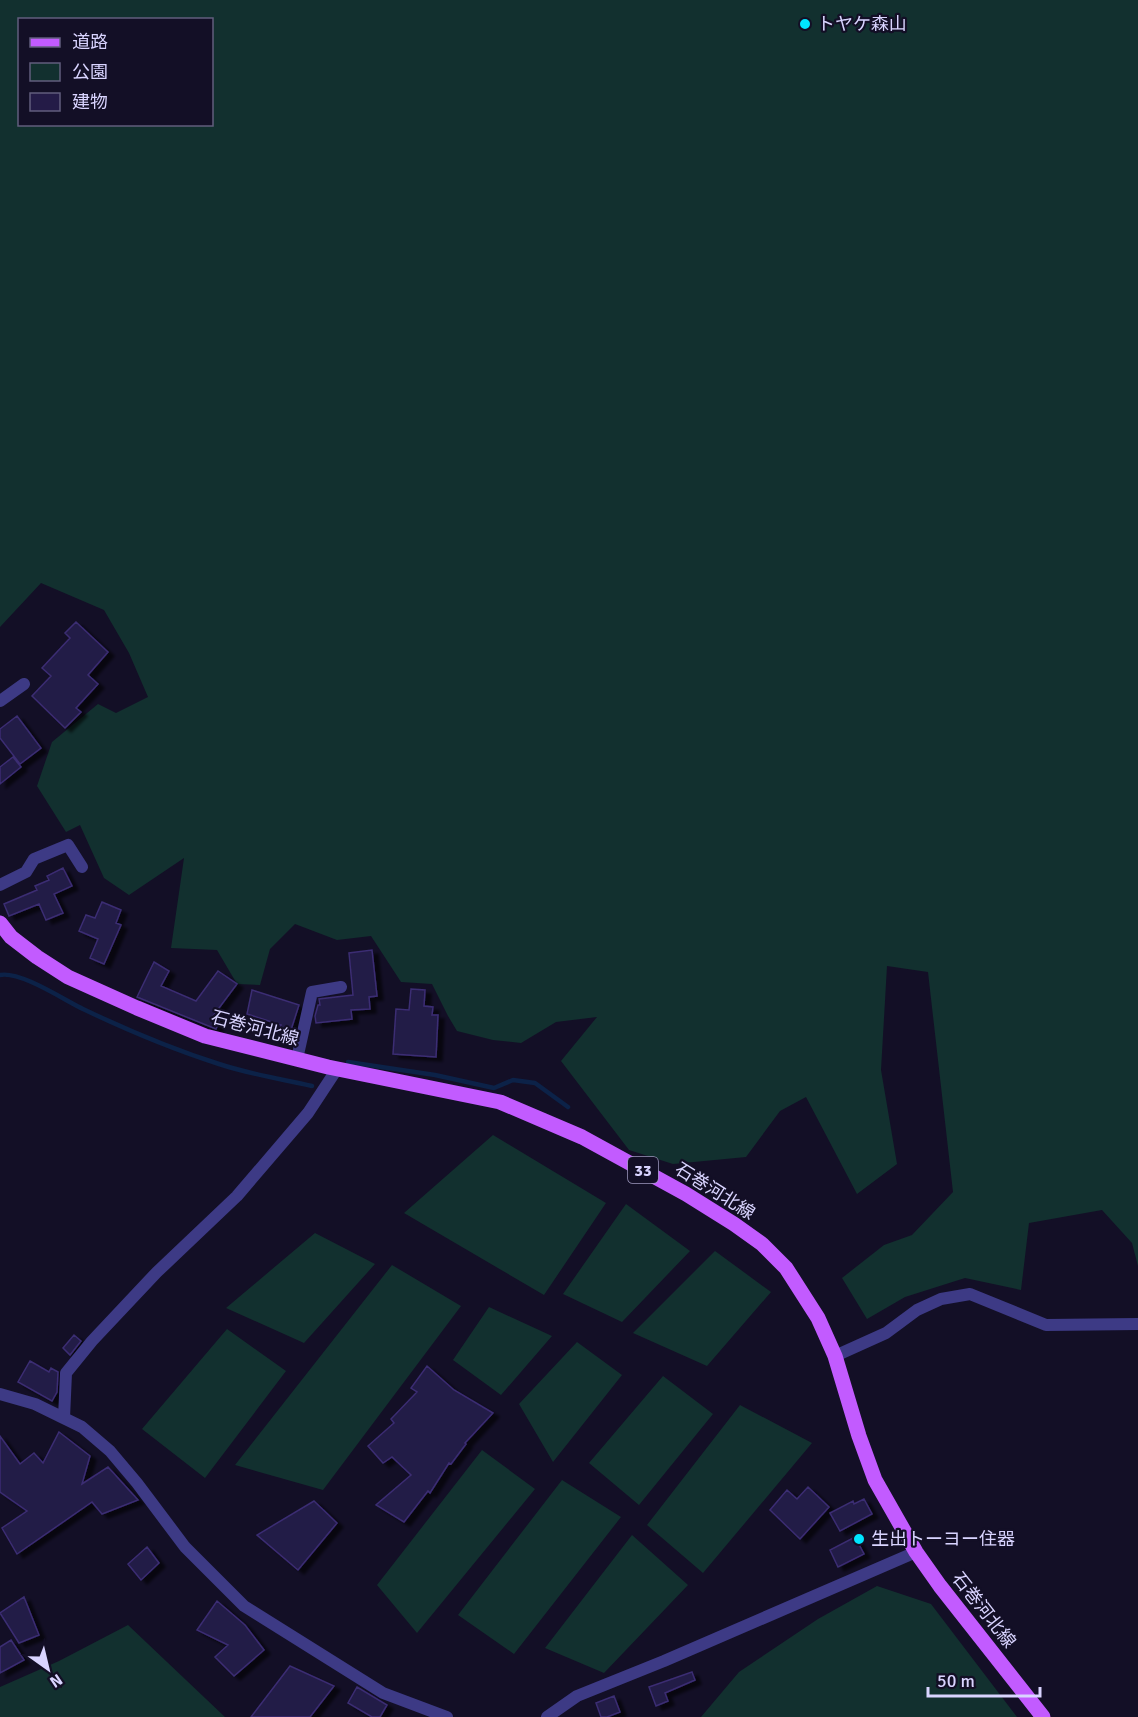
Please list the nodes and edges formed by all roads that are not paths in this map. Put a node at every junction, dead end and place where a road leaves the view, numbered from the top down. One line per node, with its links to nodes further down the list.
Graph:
1 (24, 684): 2 (street)
2 (0, 701)
3 (82, 867): 4 (street)
4 (0, 885)
5 (0, 923): 7 (main road, 石巻河北線 / 33)
6 (341, 987): 7 (street)
7 (297, 1059): 8 (main road, 石巻河北線 / 33)
8 (337, 1069): 10 (main road, 石巻河北線 / 33); 12 (street)
9 (1138, 1324): 10 (street)
10 (835, 1356): 13 (main road, 石巻河北線 / 33)
11 (0, 1394): 12 (street)
12 (64, 1418): 14 (street)
13 (916, 1552): 15 (street); 16 (main road, 石巻河北線 / 33)
14 (447, 1717)
15 (547, 1717)
16 (1043, 1717)

